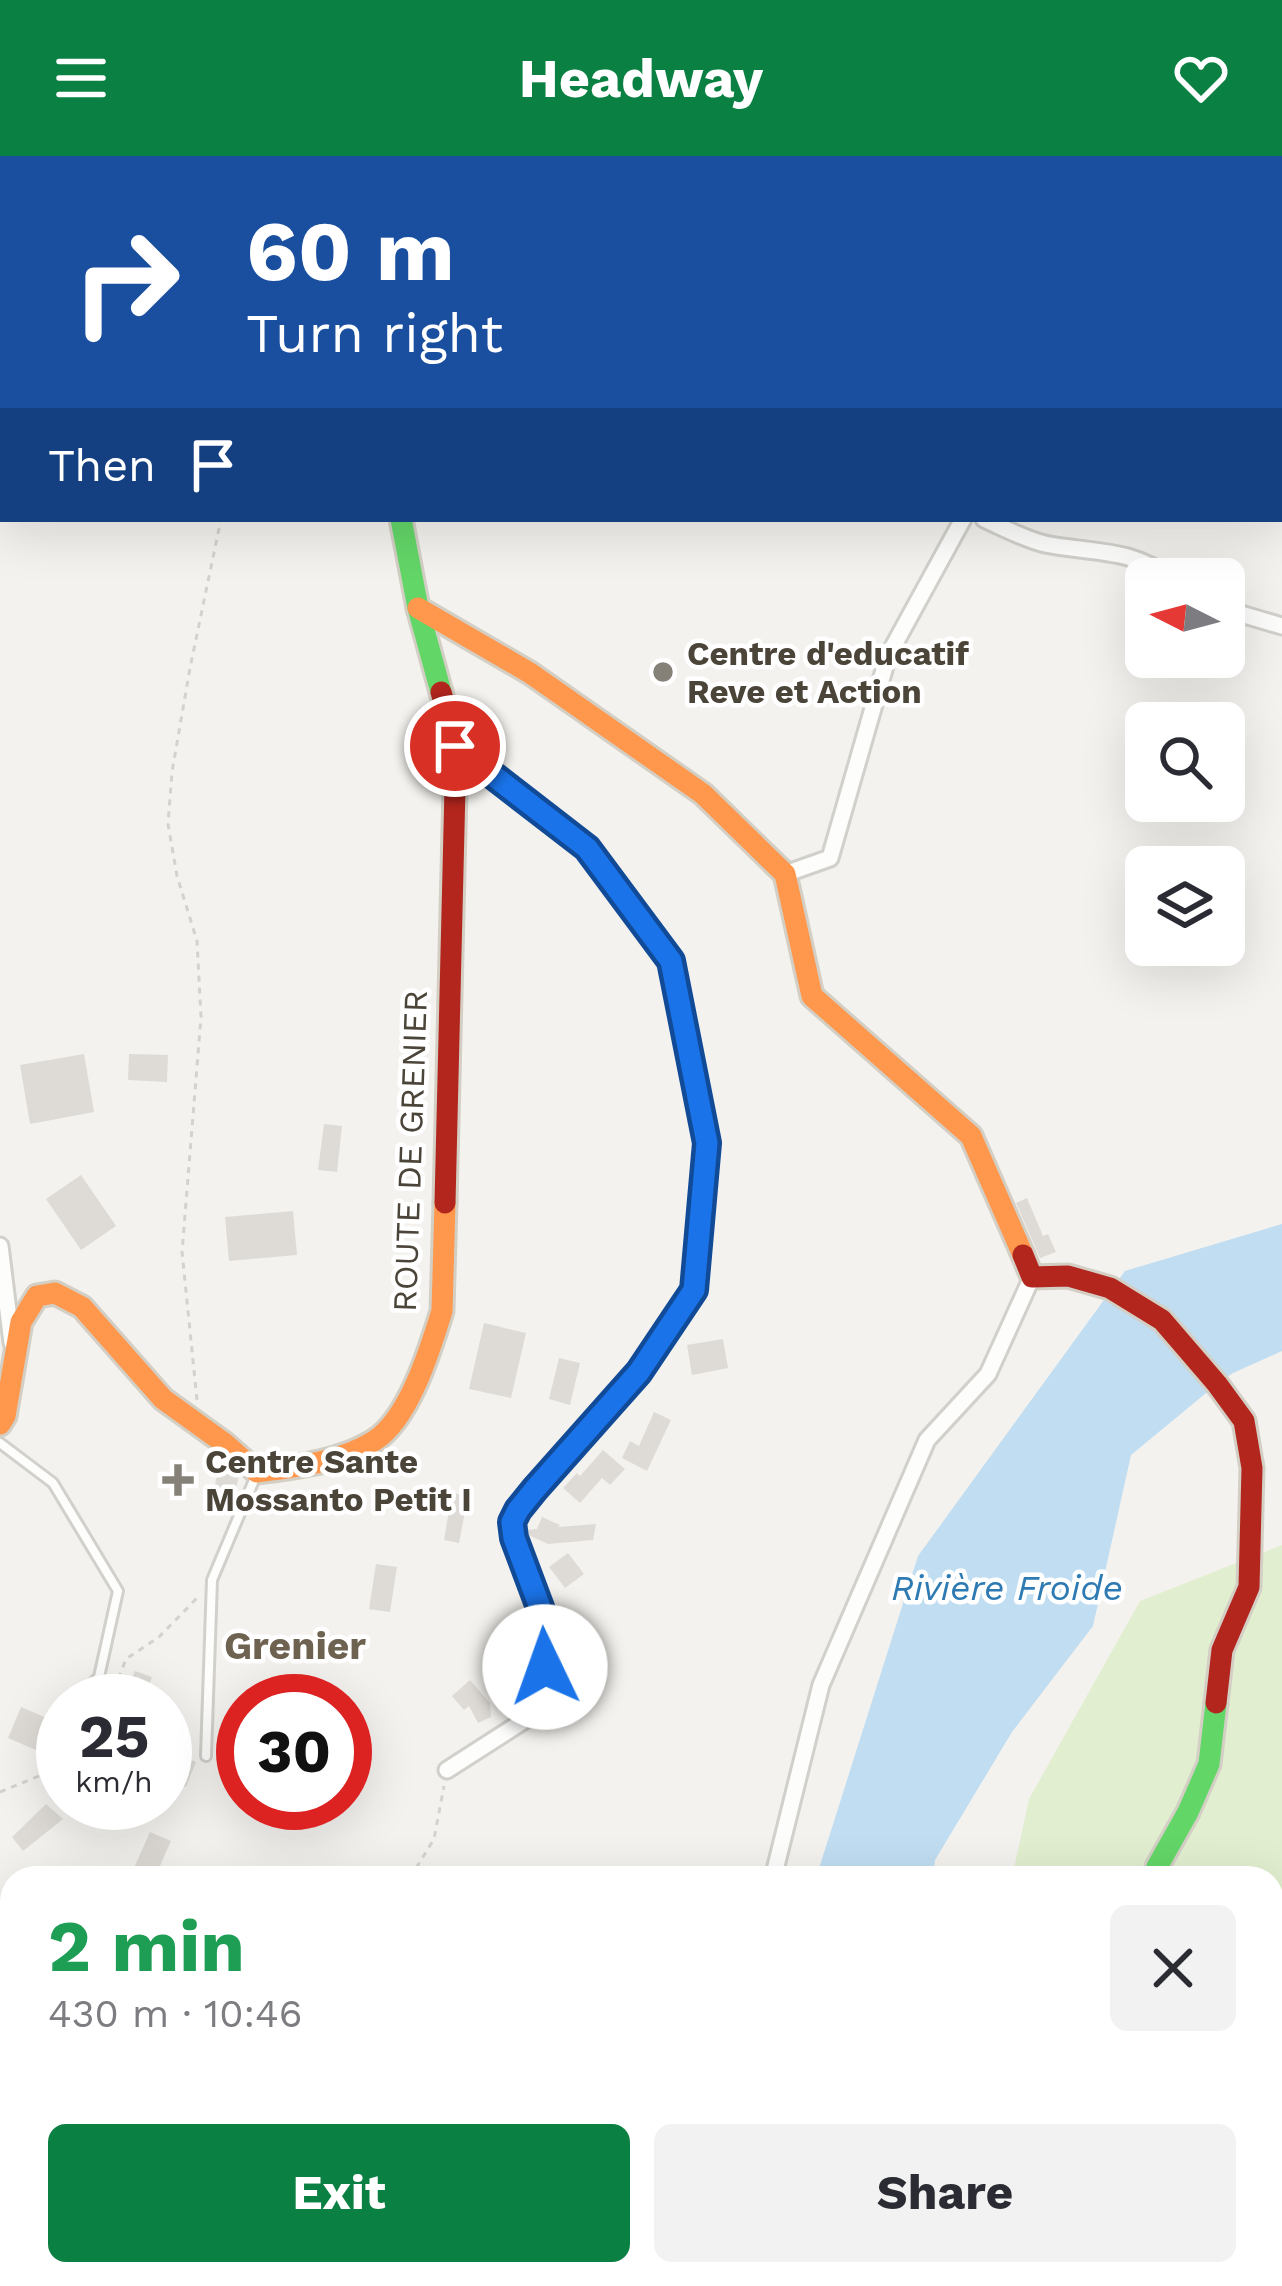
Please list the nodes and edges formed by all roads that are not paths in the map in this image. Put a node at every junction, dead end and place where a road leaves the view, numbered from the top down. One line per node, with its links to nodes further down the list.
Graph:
1 (402, 522): 5 (street, ROUTE DE GRENIER)
2 (961, 522): 9 (street)
3 (991, 522): 4 (street)
4 (1133, 558)
5 (418, 608): 8 (street, ROUTE DE GRENIER); 9 (street)
6 (1245, 615): 7 (street)
7 (1282, 626)
8 (455, 746): 15 (street, ROUTE DE GRENIER); 18 (street)
9 (784, 874): 11 (street)
10 (0, 1246): 12 (street)
11 (1032, 1277): 19 (street); 20 (street)
12 (14, 1358): 13 (street); 15 (street)
13 (0, 1424)
14 (0, 1443): 16 (lane)
15 (257, 1472): 17 (lane)
16 (100, 1674)
17 (206, 1756)
18 (447, 1770)
19 (776, 1866)
20 (1158, 1866)

